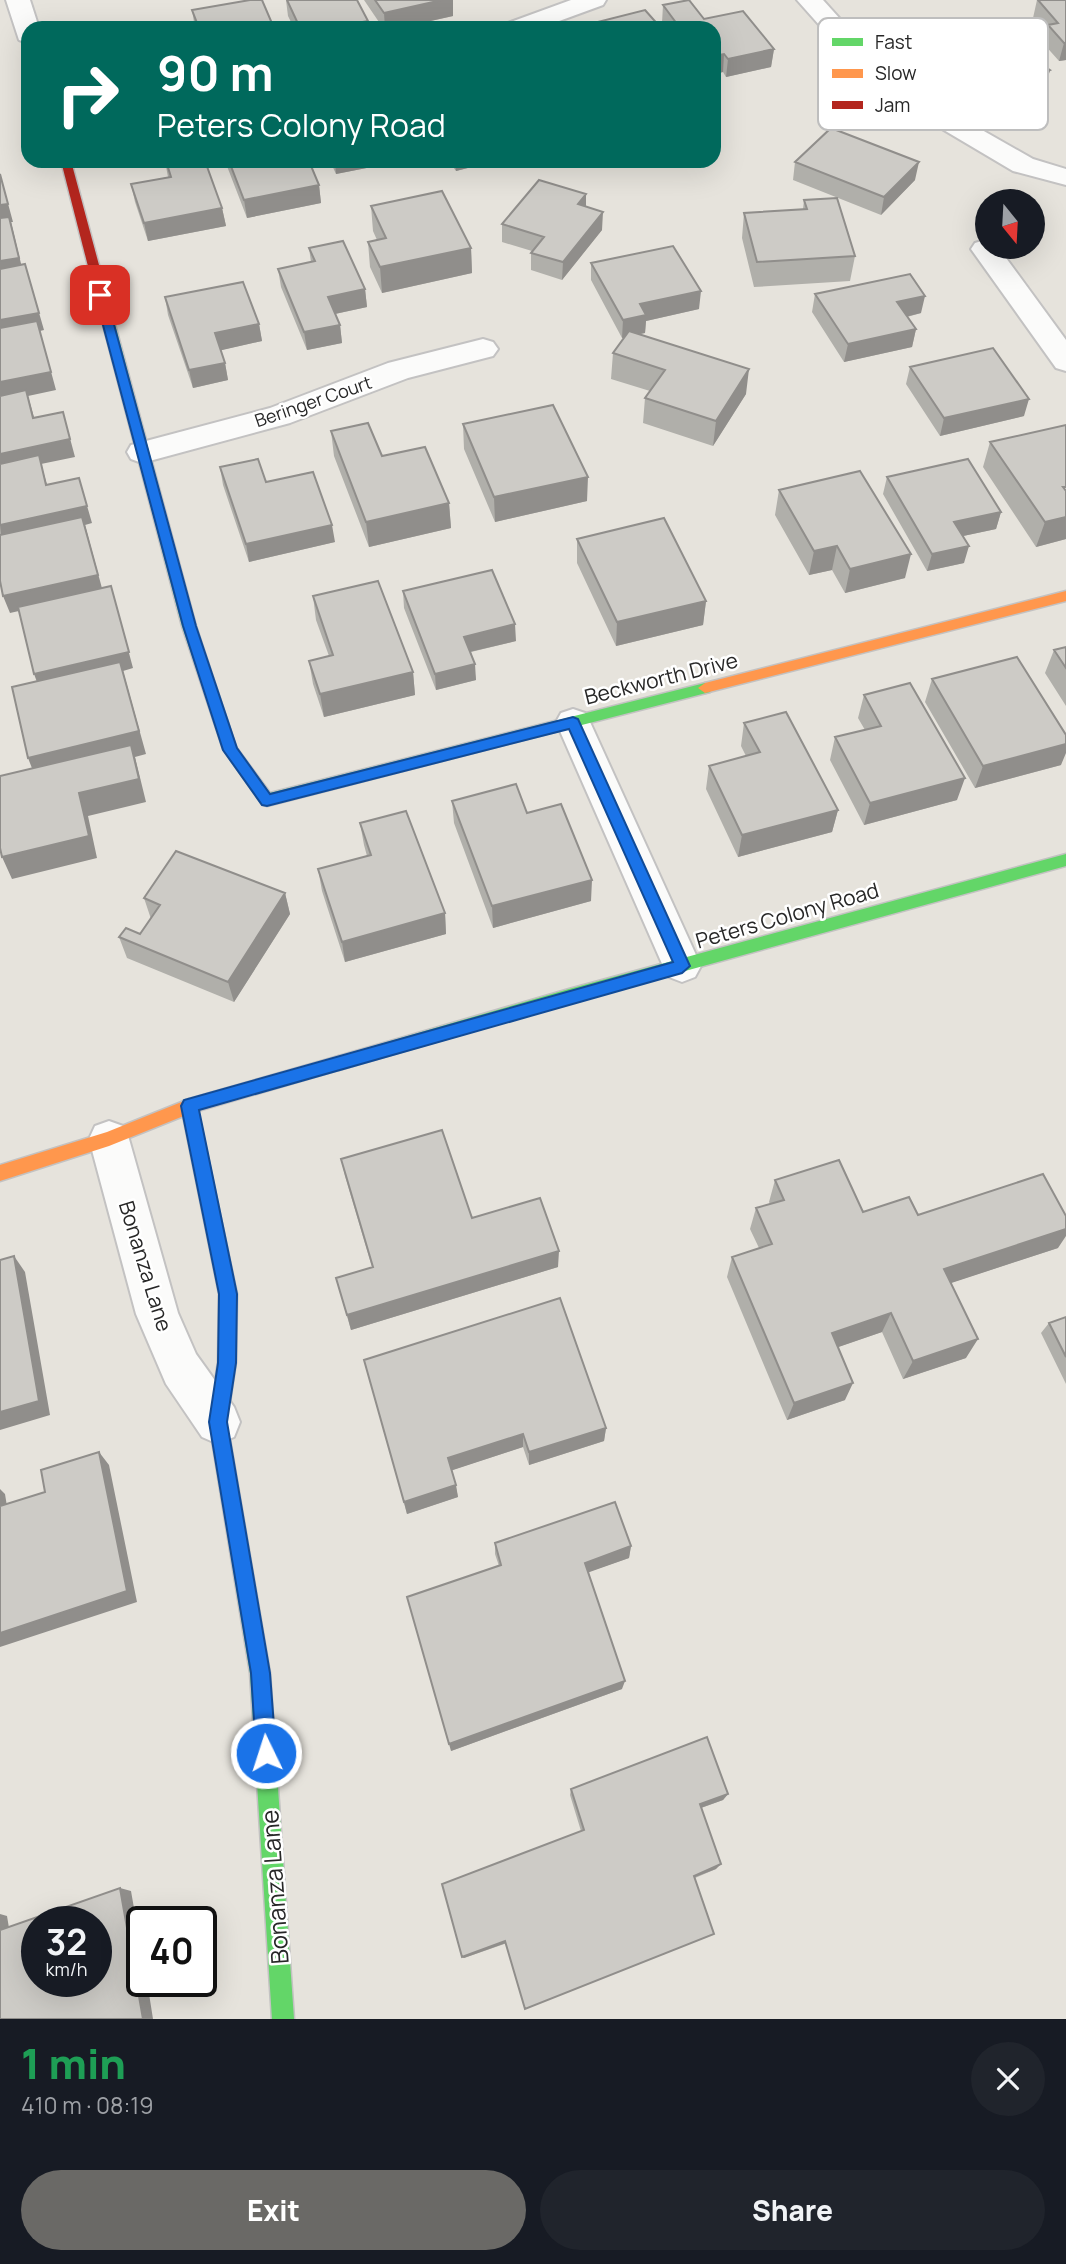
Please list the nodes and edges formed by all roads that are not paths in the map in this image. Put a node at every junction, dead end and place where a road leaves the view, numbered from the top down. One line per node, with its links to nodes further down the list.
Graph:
1 (18, 0): 5 (street)
2 (594, 0): 6 (street)
3 (809, 0): 4 (street)
4 (825, 18)
5 (24, 21)
6 (536, 21)
7 (963, 130): 9 (street)
8 (68, 168): 13 (street)
9 (1066, 177)
10 (993, 259): 12 (street)
11 (483, 349): 13 (street, Beringer Court)
12 (1066, 360)
13 (142, 452): 15 (street, Beckworth Drive)
14 (1066, 596): 15 (street, Beckworth Drive)
15 (573, 722): 17 (street)
16 (1066, 860): 17 (street, Peters Colony Road)
17 (682, 966): 18 (street, Peters Colony Road)
18 (190, 1106): 19 (street, Peters Colony Road); 21 (street, Bonanza Lane)
19 (109, 1139): 20 (street, Peters Colony Road); 21 (street, Bonanza Lane)
20 (0, 1173)
21 (218, 1422): 22 (street, Bonanza Lane)
22 (283, 2019)

